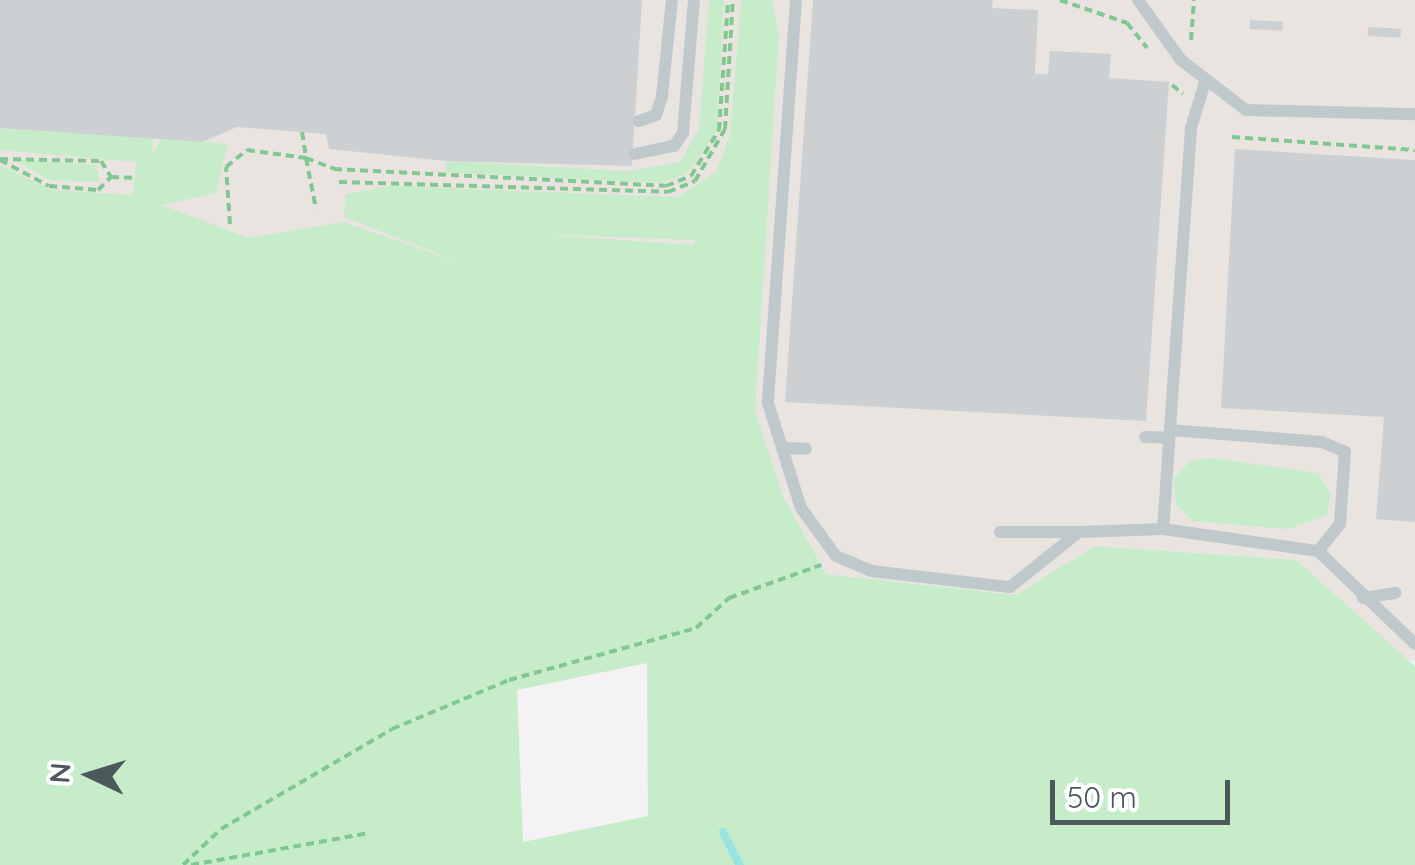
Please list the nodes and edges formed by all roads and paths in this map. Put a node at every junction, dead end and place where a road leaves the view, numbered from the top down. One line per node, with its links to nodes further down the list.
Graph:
1 (672, 0): 14 (lane)
2 (694, 0): 18 (lane)
3 (730, 0): 19 (path); 23 (path)
4 (796, 0): 28 (lane)
5 (1060, 0): 9 (path)
6 (1138, 0): 11 (lane)
7 (1194, 0): 8 (path)
8 (1189, 46)
9 (1160, 63)
10 (1171, 80): 12 (path)
11 (1205, 82): 13 (lane); 26 (lane)
12 (1182, 94)
13 (1415, 114)
14 (639, 121)
15 (302, 132): 19 (path)
16 (1232, 137): 17 (path)
17 (1415, 150)
18 (635, 154)
19 (306, 158): 24 (path); 25 (path)
20 (0, 159): 21 (path); 21 (path)
21 (111, 177): 22 (path)
22 (134, 178)
23 (338, 182)
24 (316, 209)
25 (230, 224)
26 (1170, 434): 27 (lane); 30 (lane); 33 (lane)
27 (1145, 437)
28 (782, 448): 29 (lane); 34 (lane)
29 (806, 449)
30 (1163, 529): 32 (lane); 33 (lane)
31 (1000, 532): 32 (lane)
32 (1079, 532): 34 (lane)
33 (1318, 550): 36 (lane)
34 (836, 556): 39 (path)
35 (1396, 593): 36 (lane)
36 (1363, 598): 37 (lane)
37 (1415, 644)
38 (369, 833): 40 (path)
39 (183, 865)
40 (191, 865)

